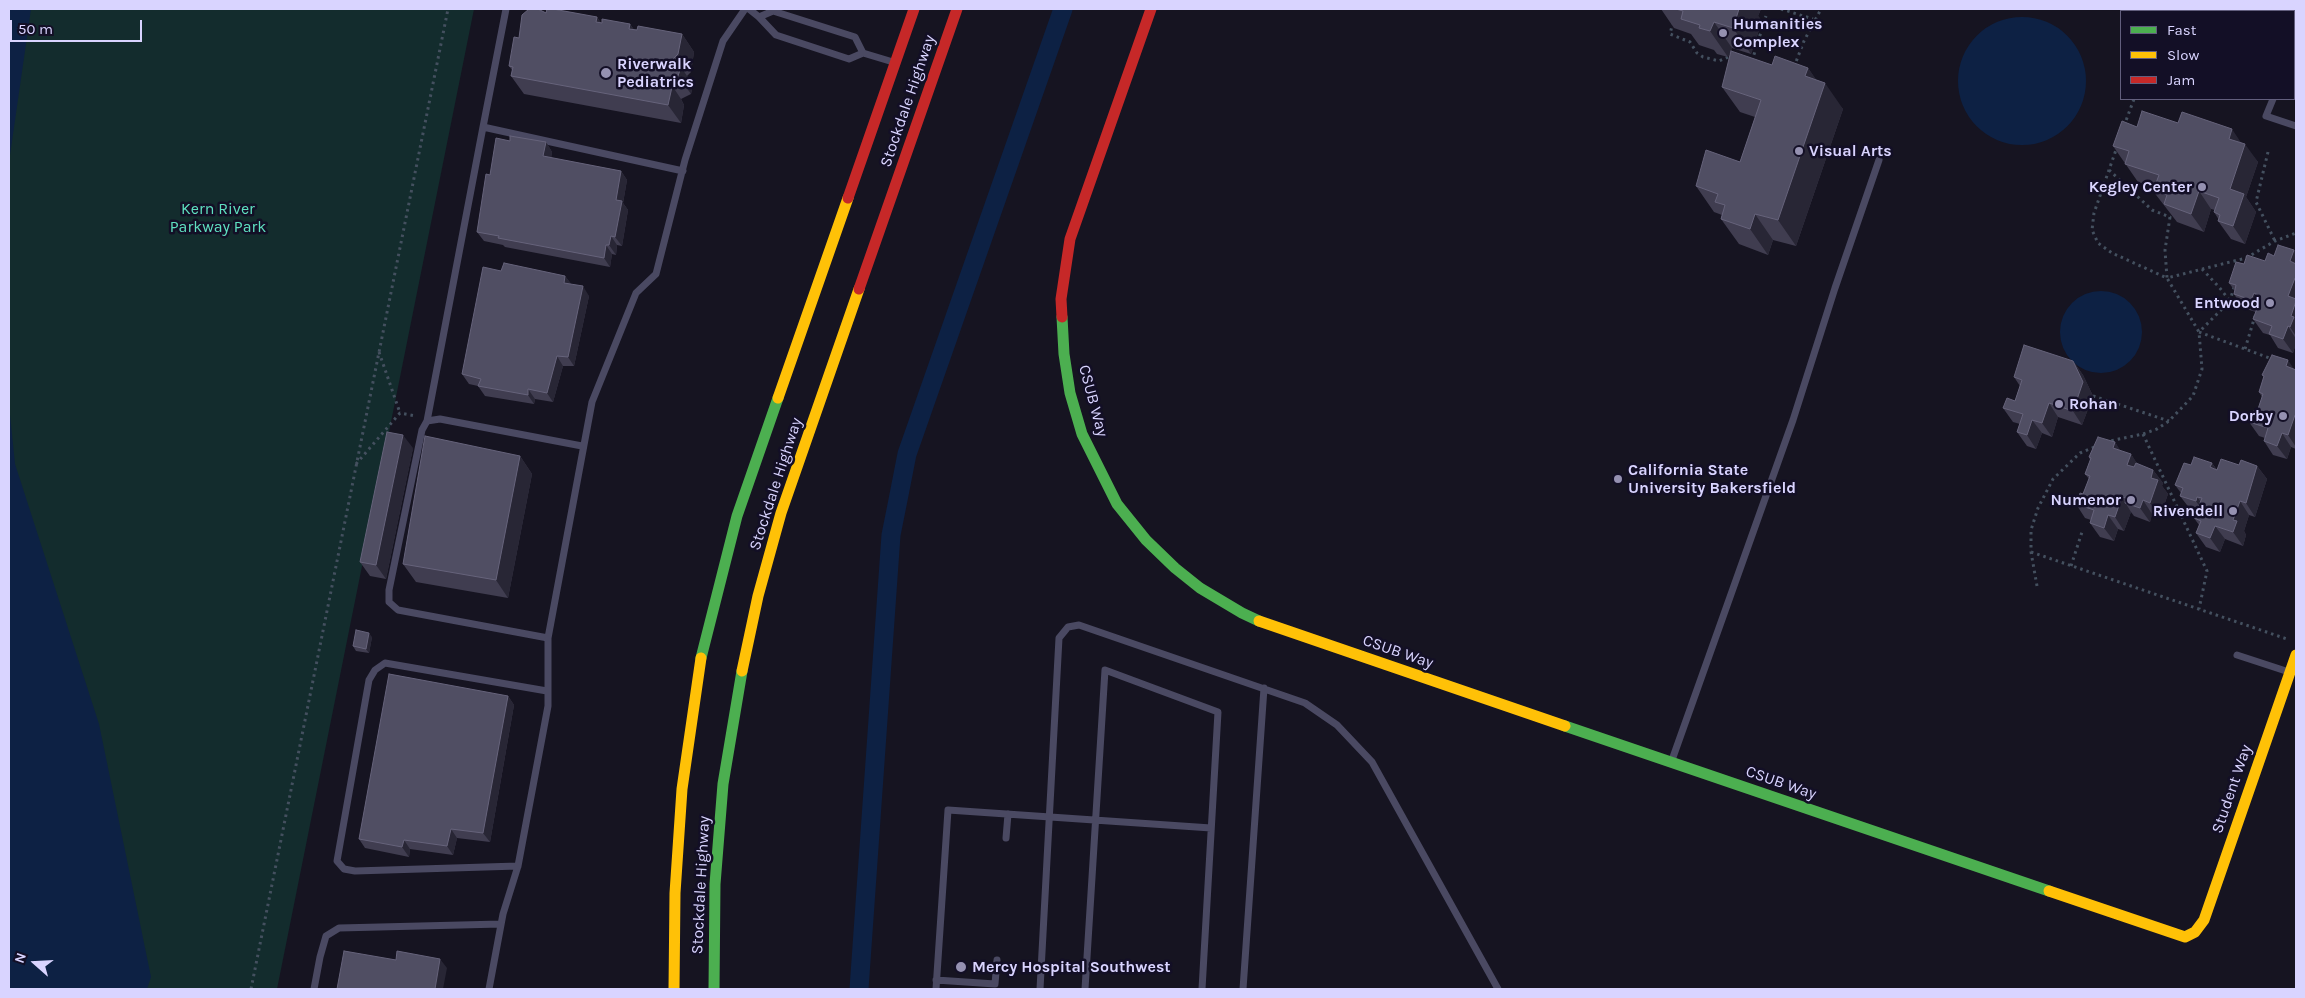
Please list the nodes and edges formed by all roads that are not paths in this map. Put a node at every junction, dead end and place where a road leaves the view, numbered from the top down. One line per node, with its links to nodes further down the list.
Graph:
1 (506, 9): 10 (lane)
2 (747, 9): 6 (lane); 13 (lane)
3 (914, 9): 8 (main road, Stockdale Highway)
4 (957, 9): 36 (main road, Stockdale Highway)
5 (1151, 9): 22 (main road, CSUB Way)
6 (760, 17): 7 (lane); 7 (lane)
7 (862, 53): 8 (lane)
8 (895, 63): 35 (main road, Stockdale Highway)
9 (2273, 100): 11 (lane)
10 (483, 126): 13 (lane); 14 (lane)
11 (2296, 126)
12 (1879, 160): 22 (lane)
13 (683, 171): 15 (lane)
14 (427, 421): 15 (lane); 16 (lane)
15 (582, 446): 16 (lane)
16 (548, 638): 21 (lane)
17 (2237, 655): 19 (lane)
18 (2296, 655): 19 (main road, Student Way)
19 (2293, 673): 30 (main road, Student Way)
20 (1264, 688): 24 (lane); 41 (lane); 42 (lane)
21 (548, 691): 28 (lane); 28 (lane)
22 (1671, 762): 30 (main road, CSUB Way)
23 (1008, 814): 24 (lane); 27 (lane); 32 (lane)
24 (1050, 817): 25 (lane); 38 (lane)
25 (1094, 820): 26 (lane); 26 (lane); 39 (lane)
26 (1211, 828): 40 (lane)
27 (1006, 838)
28 (518, 866): 29 (lane)
29 (502, 924): 33 (lane); 34 (lane)
30 (2195, 932)
31 (997, 960): 32 (lane)
32 (936, 980): 37 (lane)
33 (314, 989)
34 (489, 989)
35 (674, 989)
36 (714, 989)
37 (936, 989)
38 (1040, 989)
39 (1085, 989)
40 (1202, 989)
41 (1243, 989)
42 (1498, 989)

